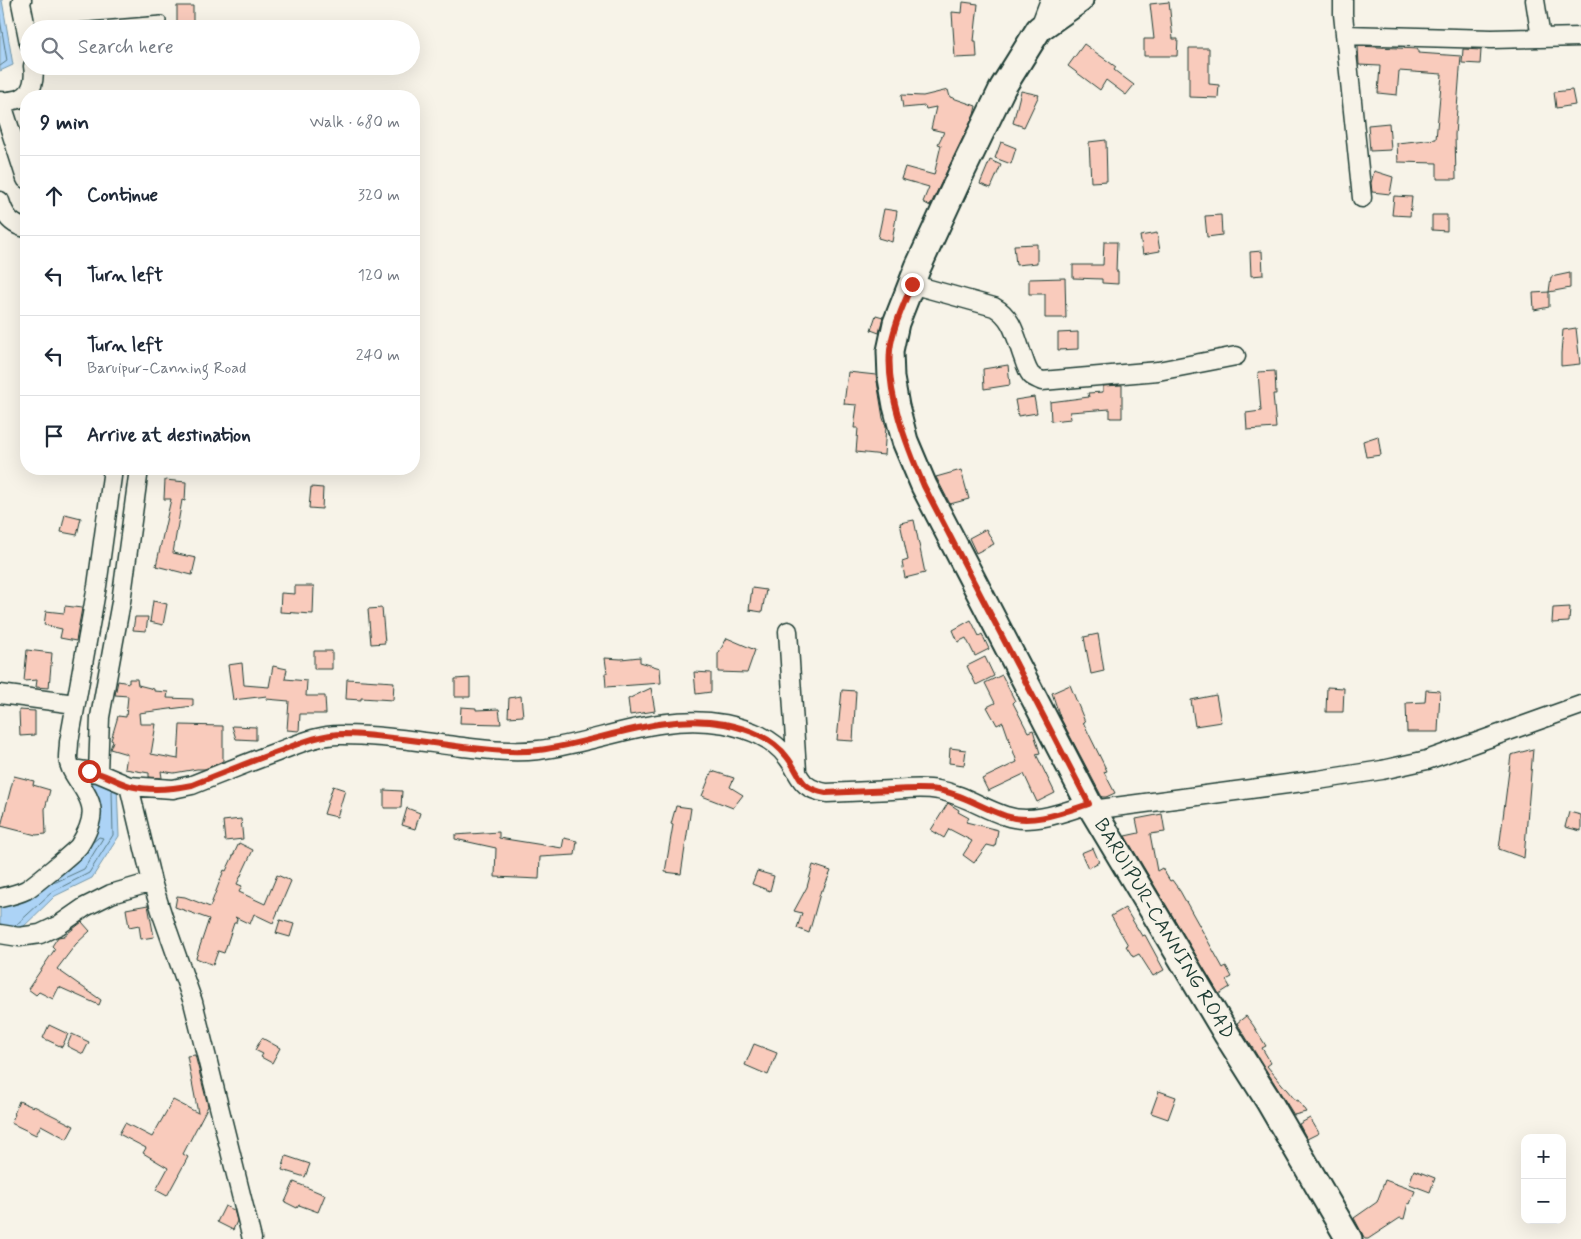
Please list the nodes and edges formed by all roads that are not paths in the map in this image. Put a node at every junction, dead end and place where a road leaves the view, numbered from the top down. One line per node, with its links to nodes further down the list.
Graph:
1 (22, 0): 6 (street)
2 (1050, 0): 7 (street)
3 (1080, 0): 7 (main road, BARUIPUR-CANNING ROAD)
4 (1343, 0): 8 (street)
5 (1535, 0): 10 (street)
6 (25, 20)
7 (1039, 28): 19 (main road, BARUIPUR-CANNING ROAD)
8 (1345, 35): 10 (street); 16 (street)
9 (1581, 37): 10 (street)
10 (1541, 38)
11 (34, 75): 12 (street)
12 (30, 90)
13 (20, 98): 14 (street)
14 (1, 101): 15 (street)
15 (20, 160)
16 (1362, 198)
17 (0, 201): 18 (street)
18 (20, 226)
19 (912, 284): 20 (street); 31 (main road, BARUIPUR-CANNING ROAD)
20 (1236, 356)
21 (112, 475): 25 (street)
22 (138, 475): 28 (street)
23 (788, 631): 29 (street)
24 (0, 694): 25 (street)
25 (76, 704): 27 (street)
26 (1581, 705): 31 (street)
27 (72, 769): 28 (street); 33 (street)
28 (98, 773): 30 (street)
29 (798, 776): 30 (street); 31 (street)
30 (129, 786): 32 (street)
31 (1090, 807): 36 (main road, BARUIPUR-CANNING ROAD)
32 (152, 882): 34 (street); 35 (street)
33 (0, 898)
34 (0, 934)
35 (252, 1239)
36 (1349, 1239)

